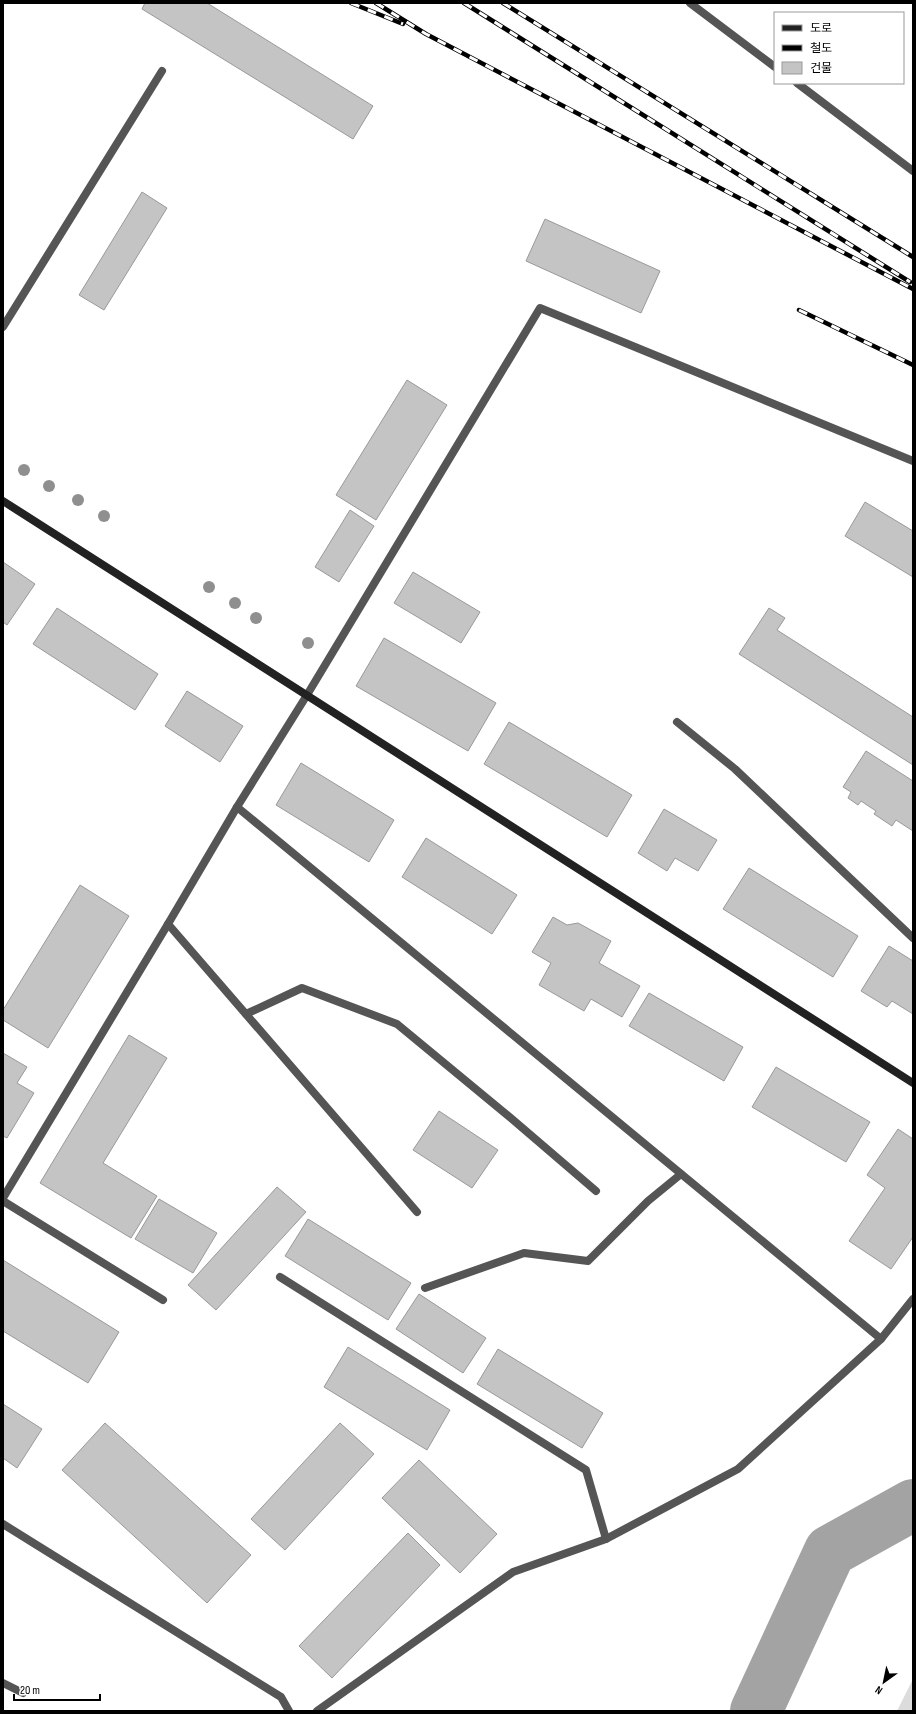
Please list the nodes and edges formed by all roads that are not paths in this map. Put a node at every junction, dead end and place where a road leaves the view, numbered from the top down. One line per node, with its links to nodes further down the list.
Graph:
1 (690, 3): 2 (street)
2 (774, 66)
3 (162, 71): 6 (street)
4 (798, 84): 5 (street)
5 (913, 170)
6 (3, 327)
7 (913, 461): 9 (street)
8 (3, 501): 9 (main road)
9 (307, 695): 11 (street); 15 (main road)
10 (677, 722): 13 (street)
11 (237, 807): 12 (street); 16 (street)
12 (168, 924): 14 (street); 18 (street)
13 (913, 938)
14 (246, 1014): 17 (street); 19 (street)
15 (912, 1079)
16 (681, 1174): 21 (street); 24 (street)
17 (596, 1191)
18 (3, 1199): 23 (street)
19 (417, 1212)
20 (280, 1277): 26 (street)
21 (425, 1288)
22 (913, 1299): 24 (street)
23 (164, 1300)
24 (881, 1340): 26 (street)
25 (3, 1524): 29 (street)
26 (606, 1539): 30 (street)
27 (3, 1683): 28 (street)
28 (23, 1693)
29 (289, 1711)
30 (317, 1711)

